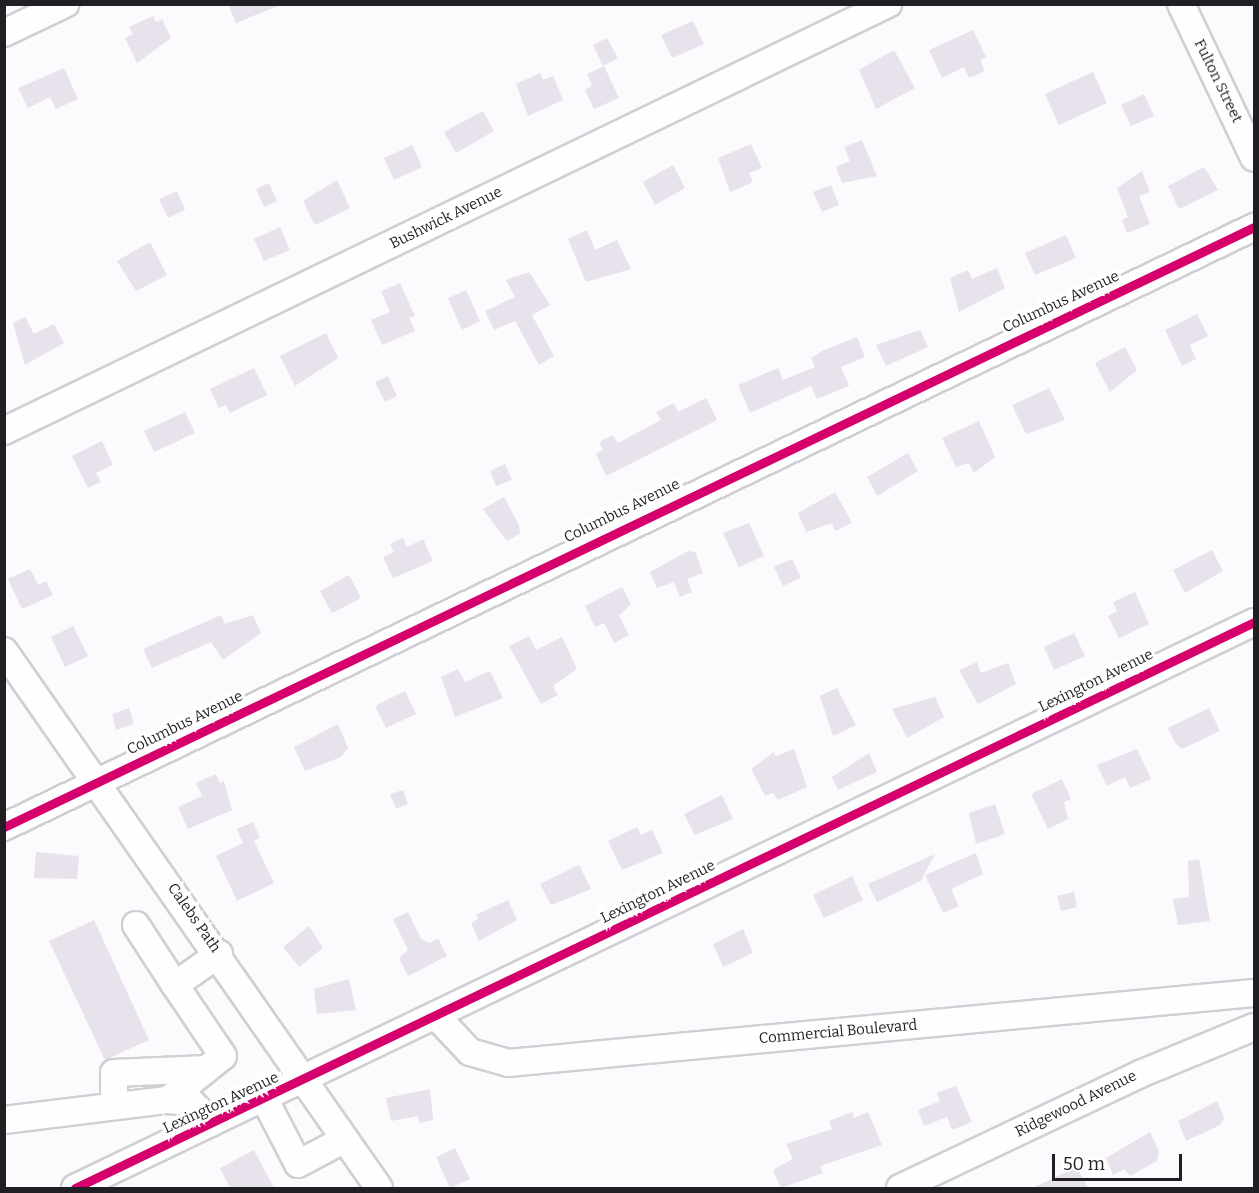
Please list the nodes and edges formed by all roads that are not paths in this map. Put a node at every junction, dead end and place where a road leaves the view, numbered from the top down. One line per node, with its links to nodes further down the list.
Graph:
1 (64, 4): 4 (street)
2 (888, 4): 7 (street, Bushwick Avenue)
3 (1181, 4): 5 (street, Fulton Street)
4 (4, 33)
5 (1254, 158)
6 (1254, 227): 10 (street, Columbus Avenue)
7 (4, 431)
8 (1254, 622): 16 (street, Lexington Avenue)
9 (4, 651): 10 (street, Calebs Path)
10 (97, 782): 11 (street, Columbus Avenue); 13 (street, Calebs Path)
11 (4, 827)
12 (136, 924): 14 (street)
13 (219, 954): 14 (street); 19 (street, Calebs Path)
14 (175, 985): 18 (street)
15 (1254, 993): 16 (street, Commercial Boulevard)
16 (436, 1017): 19 (street, Lexington Avenue)
17 (1254, 1027): 28 (street, Ridgewood Avenue)
18 (206, 1069): 21 (street); 22 (street)
19 (306, 1080): 20 (street, Lexington Avenue); 25 (street, Calebs Path)
20 (264, 1098): 24 (street, Lexington Avenue); 25 (street)
21 (168, 1100): 22 (street); 24 (street)
22 (114, 1106): 23 (street)
23 (4, 1120)
24 (211, 1123): 26 (street, Lexington Avenue)
25 (345, 1139): 27 (street, Calebs Path)
26 (75, 1188)
27 (379, 1188)
28 (900, 1188)

